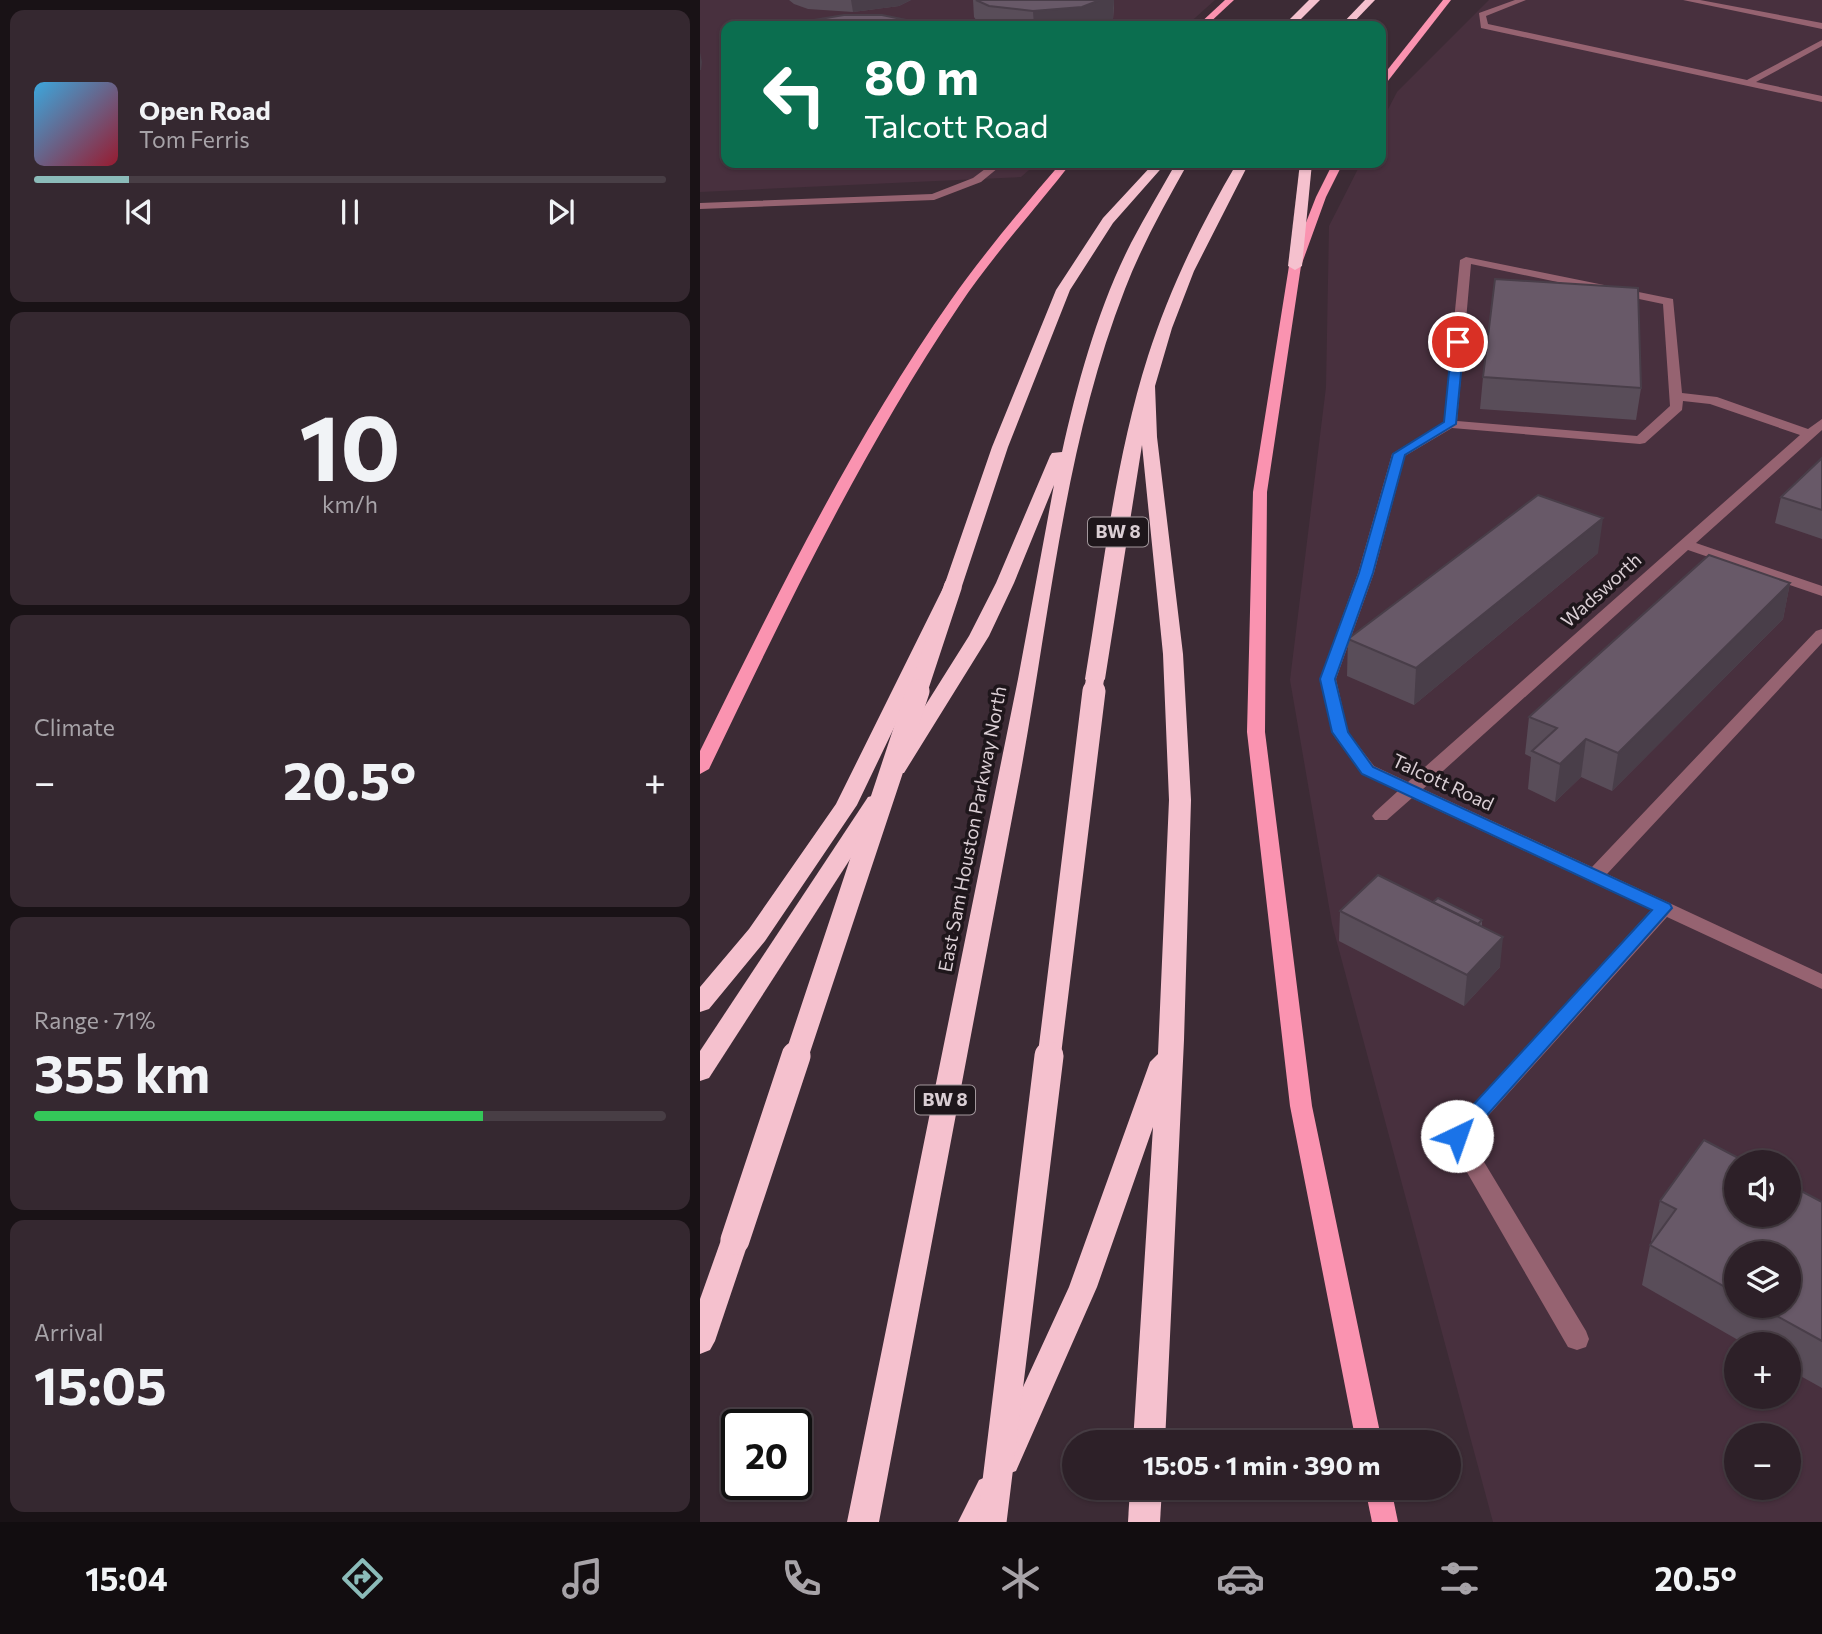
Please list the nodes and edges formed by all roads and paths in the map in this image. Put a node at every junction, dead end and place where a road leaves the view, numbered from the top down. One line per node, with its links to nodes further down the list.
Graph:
1 (1230, 0): 7 (main road)
2 (1315, 0): 8 (highway)
3 (1447, 0): 13 (main road)
4 (1522, 0): 14 (lane)
5 (1687, 0): 11 (lane)
6 (1368, 2): 9 (highway); 10 (highway)
7 (1207, 21)
8 (1294, 21)
9 (1350, 21)
10 (1357, 21)
11 (1822, 26)
12 (1822, 43): 14 (lane)
13 (1386, 78)
14 (1748, 83): 15 (lane)
15 (1822, 99)
16 (993, 168): 23 (lane)
17 (1061, 168): 34 (main road)
18 (1156, 168): 31 (highway)
19 (1179, 168): 26 (highway, East Sam Houston Parkway North / BW 8)
20 (1240, 168): 25 (highway, BW 8)
21 (1306, 168): 24 (highway)
22 (1336, 168): 24 (main road)
23 (700, 206)
24 (1296, 266): 46 (main road)
25 (1147, 386): 41 (highway); 51 (highway, BW 8, bridge)
26 (1083, 392): 42 (highway); 49 (highway, East Sam Houston Parkway North / BW 8)
27 (1676, 396): 28 (lane); 28 (lane); 29 (lane)
28 (1450, 424): 35 (lane, Talcott Road)
29 (1816, 428): 30 (lane, Wadsworth)
30 (1685, 544): 32 (lane); 35 (lane, Wadsworth)
31 (953, 586): 40 (highway, bridge); 44 (highway, bridge)
32 (1822, 591)
33 (1822, 634): 37 (lane)
34 (700, 769)
35 (1408, 790): 36 (lane, Wadsworth); 37 (lane, Talcott Road)
36 (1381, 816)
37 (1594, 876): 38 (lane, Talcott Road)
38 (1664, 908): 39 (lane, Talcott Road); 43 (lane)
39 (1822, 982)
40 (700, 1003)
41 (1171, 1040): 45 (highway); 50 (highway)
42 (700, 1071)
43 (1577, 1339)
44 (700, 1341)
45 (1150, 1430)
46 (1367, 1430)
47 (1145, 1500): 52 (highway)
48 (1380, 1500): 53 (main road)
49 (863, 1522)
50 (974, 1522)
51 (992, 1522)
52 (1144, 1522)
53 (1385, 1522)

